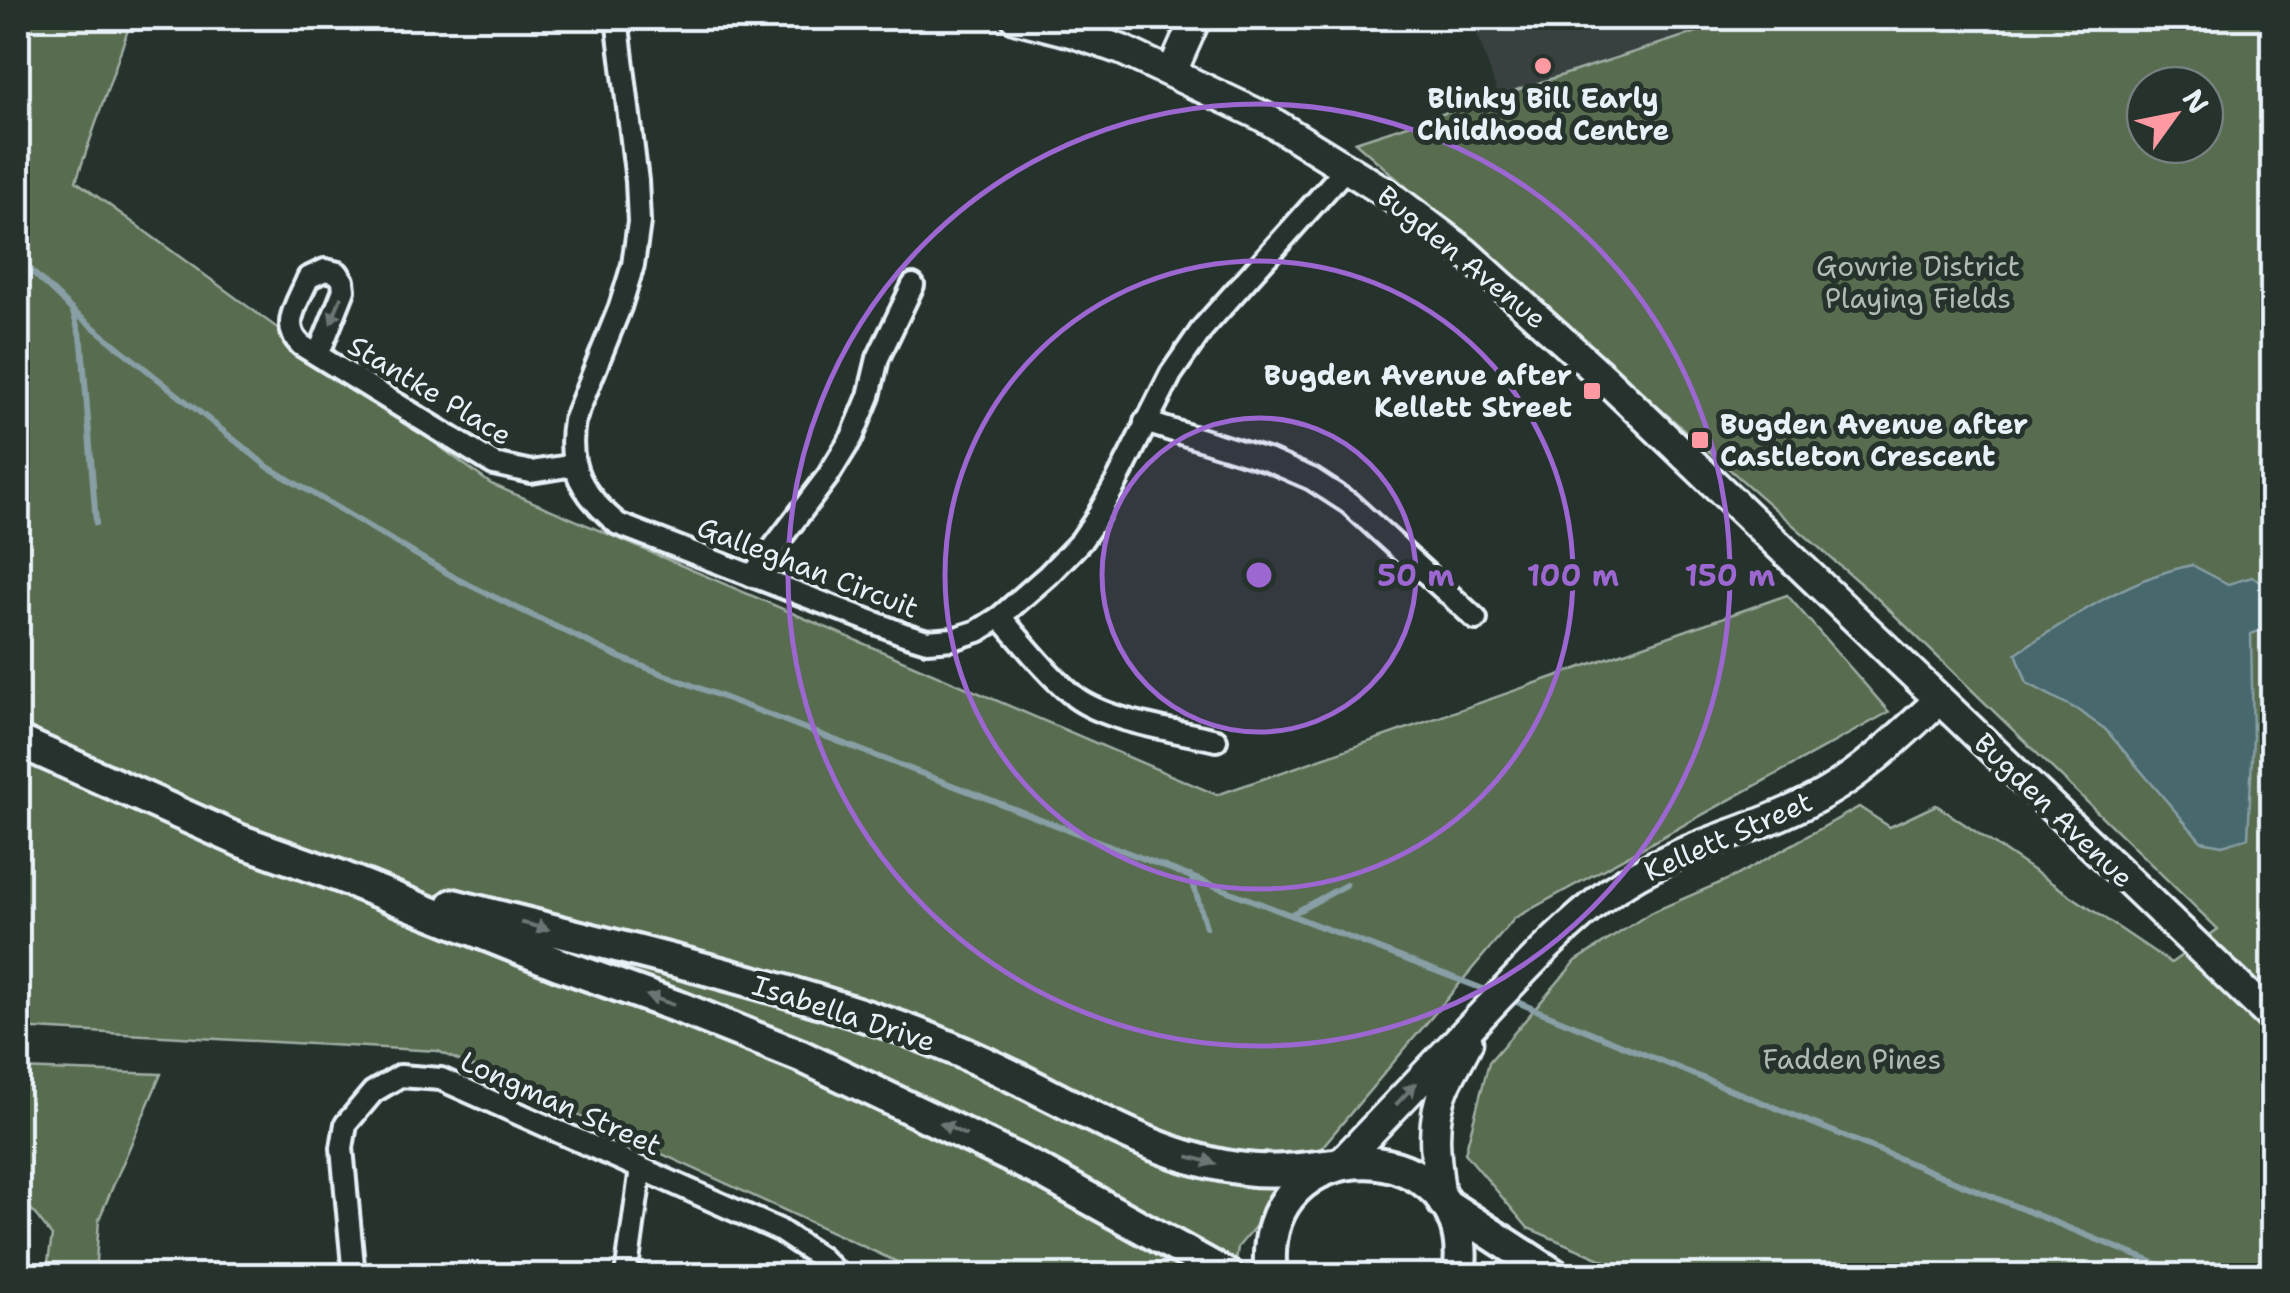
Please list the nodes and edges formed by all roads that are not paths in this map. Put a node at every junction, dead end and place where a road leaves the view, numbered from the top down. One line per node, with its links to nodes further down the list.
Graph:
1 (617, 18): 9 (street)
2 (1016, 18): 4 (street, Bugden Avenue)
3 (1196, 18): 4 (street)
4 (1172, 72): 5 (street, Bugden Avenue)
5 (1347, 167): 8 (street, Galleghan Circuit); 13 (street, Bugden Avenue)
6 (913, 285): 10 (street)
7 (318, 355): 9 (street, Stantke Place)
8 (1145, 422): 11 (street, Galleghan Circuit); 12 (street)
9 (574, 465): 10 (street, Galleghan Circuit)
10 (752, 576): 11 (street, Galleghan Circuit)
11 (1000, 617): 14 (street)
12 (1476, 619)
13 (1939, 700): 17 (street, Kellett Street); 18 (street, Bugden Avenue)
14 (1216, 740)
15 (18, 741): 16 (main road, Isabella Drive)
16 (339, 876): 19 (main road, Isabella Drive, one-way to 19); 25 (main road, Isabella Drive, one-way to 16)
17 (1479, 1018): 19 (street, Kellett Street, one-way to 17); 21 (street, Kellett Street)
18 (2272, 1018)
19 (1338, 1165): 21 (main road, Isabella Drive); 26 (main road)
20 (641, 1168): 22 (street, Longman Street); 23 (street); 24 (street, Longman Street)
21 (1442, 1201): 27 (main road); 28 (main road)
22 (354, 1276)
23 (626, 1276)
24 (839, 1276)
25 (1229, 1276)
26 (1270, 1276)
27 (1458, 1276)
28 (1556, 1276)

